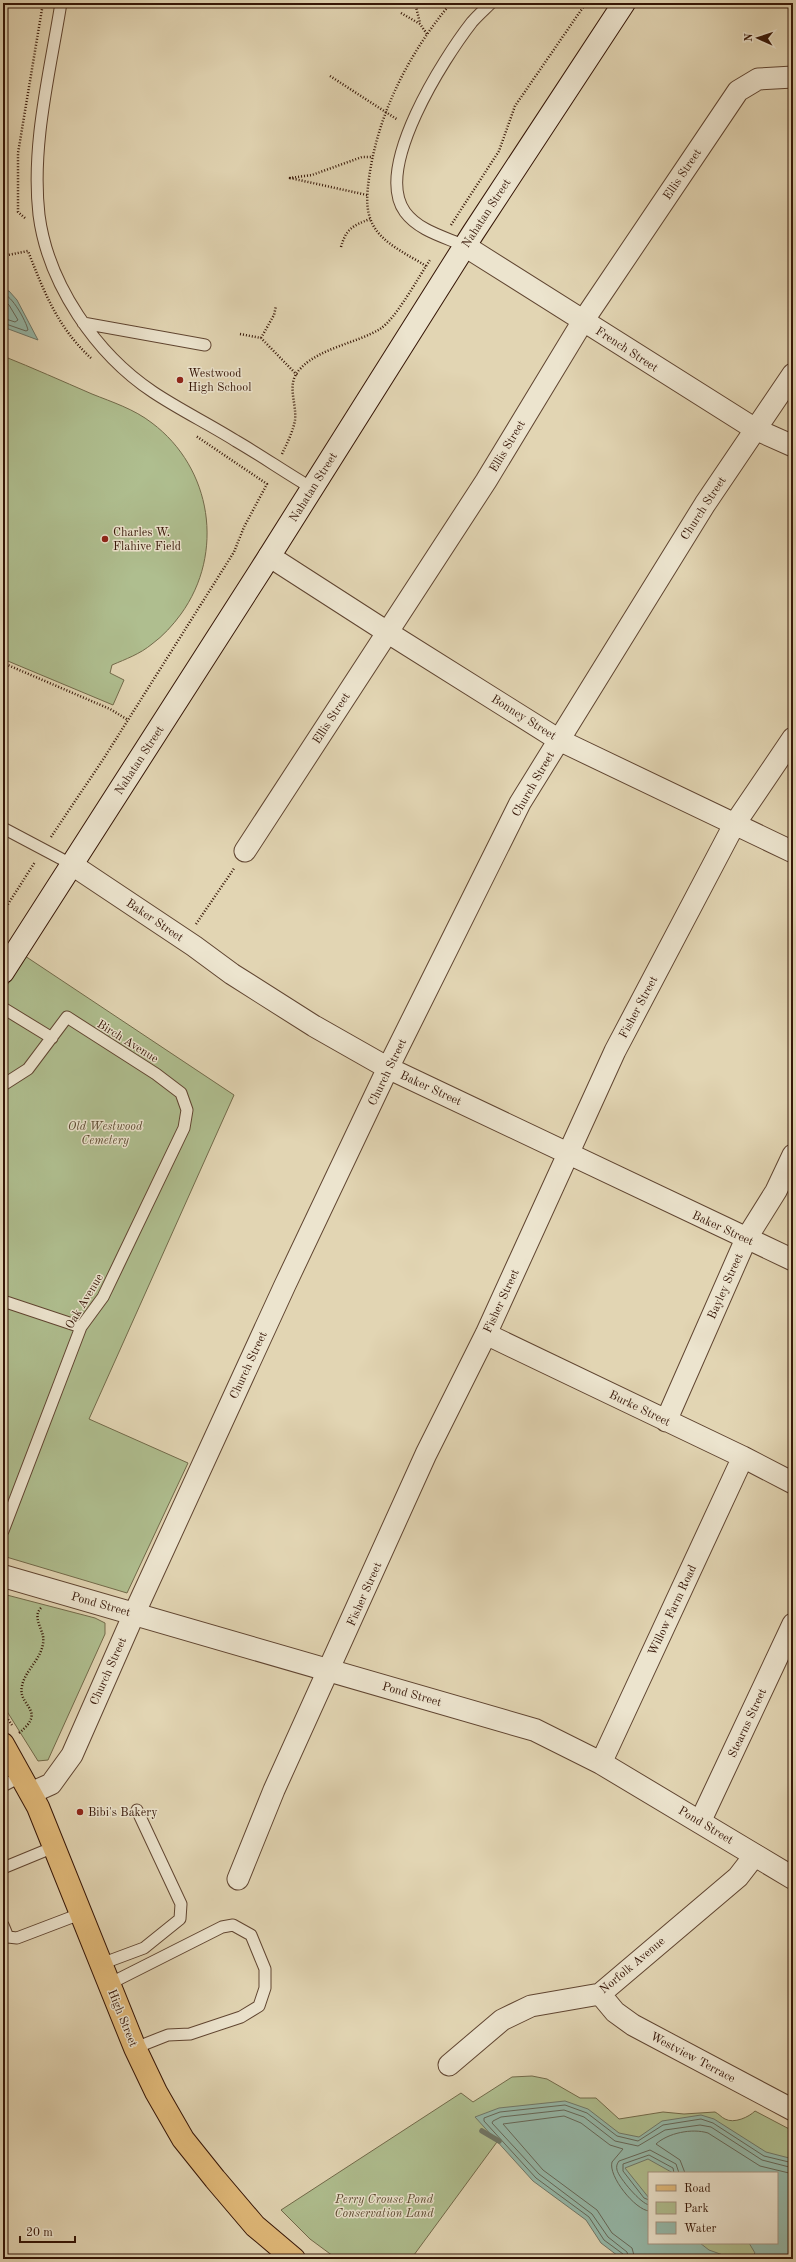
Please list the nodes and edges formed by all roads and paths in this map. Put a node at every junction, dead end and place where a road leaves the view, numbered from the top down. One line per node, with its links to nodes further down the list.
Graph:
1 (61, 3): 19 (lane)
2 (415, 3): 6 (path)
3 (492, 3): 10 (lane)
4 (624, 3): 14 (main road, Nahatan Street)
5 (401, 13): 6 (path)
6 (420, 24): 7 (path)
7 (427, 34)
8 (330, 76): 10 (path)
9 (793, 77): 18 (street, Ellis Street)
10 (410, 128): 14 (lane)
11 (373, 156): 12 (path)
12 (367, 194)
13 (370, 219): 15 (path)
14 (465, 246): 18 (street, French Street); 29 (main road, Nahatan Street)
15 (341, 247)
16 (3, 256): 23 (path)
17 (276, 306): 21 (path)
18 (583, 321): 26 (street, French Street); 31 (street, Ellis Street)
19 (83, 324): 22 (lane); 29 (lane)
20 (240, 334): 21 (path)
21 (261, 338): 25 (path)
22 (205, 345)
23 (96, 363)
24 (793, 374): 26 (street, Church Street)
25 (297, 375)
26 (754, 430): 28 (street, French Street); 35 (street, Church Street)
27 (192, 434): 33 (path)
28 (793, 446)
29 (312, 488): 30 (main road, Nahatan Street)
30 (269, 556): 31 (street, Bonney Street); 41 (main road, Nahatan Street)
31 (387, 632): 35 (street, Bonney Street); 39 (street, Ellis Street)
32 (3, 663): 33 (path)
33 (128, 720): 38 (path)
34 (793, 738): 36 (street, Fisher Street)
35 (559, 740): 36 (street, Bonney Street); 47 (street, Church Street)
36 (734, 825): 40 (street, Bonney Street); 50 (street, Fisher Street)
37 (3, 828): 38 (lane)
38 (43, 849): 41 (lane); 42 (path)
39 (245, 852): 43 (path)
40 (793, 852)
41 (71, 864): 43 (street, Baker Street); 44 (main road, Nahatan Street)
42 (3, 912)
43 (183, 939): 47 (street, Baker Street)
44 (3, 972)
45 (3, 1008): 46 (lane)
46 (52, 1038): 48 (lane); 49 (lane, Birch Avenue)
47 (388, 1068): 50 (street, Baker Street); 63 (street, Church Street)
48 (3, 1085)
49 (187, 1110): 55 (lane, Oak Avenue)
50 (569, 1154): 52 (street, Baker Street); 56 (street, Fisher Street)
51 (793, 1155): 52 (street, Bayley Street)
52 (746, 1239): 53 (street, Baker Street); 57 (street, Bayley Street)
53 (793, 1260)
54 (3, 1301): 55 (lane)
55 (81, 1327): 60 (lane, Oak Avenue)
56 (486, 1334): 57 (street, Burke Street); 65 (street, Fisher Street)
57 (666, 1421): 58 (street, Burke Street)
58 (743, 1456): 59 (street, Burke Street); 68 (street, Willow Farm Road)
59 (793, 1482)
60 (3, 1531)
61 (3, 1576): 63 (main road, Pond Street)
62 (47, 1610): 67 (path)
63 (134, 1614): 65 (main road, Pond Street); 67 (street, Church Street)
64 (793, 1624): 71 (street, Stearns Street)
65 (330, 1670): 68 (main road, Pond Street); 76 (street, Fisher Street)
66 (3, 1712): 67 (path)
67 (16, 1759): 69 (lane); 72 (main road, High Street)
68 (601, 1763): 71 (main road, Pond Street)
69 (3, 1786)
70 (136, 1810): 79 (lane)
71 (700, 1822): 73 (main road, Pond Street)
72 (54, 1847): 74 (lane); 77 (main road, High Street)
73 (755, 1855): 75 (main road, Pond Street); 81 (street, Norfolk Avenue)
74 (3, 1868)
75 (793, 1878)
76 (238, 1879)
77 (80, 1914): 78 (lane); 79 (main road, High Street)
78 (3, 1925)
79 (101, 1964): 80 (main road, High Street)
80 (109, 1984): 82 (main road, High Street); 82 (lane)
81 (600, 1994): 83 (street, Norfolk Avenue); 84 (street, Westview Terrace)
82 (135, 2048): 85 (main road, High Street)
83 (449, 2065)
84 (793, 2110)
85 (294, 2259)

